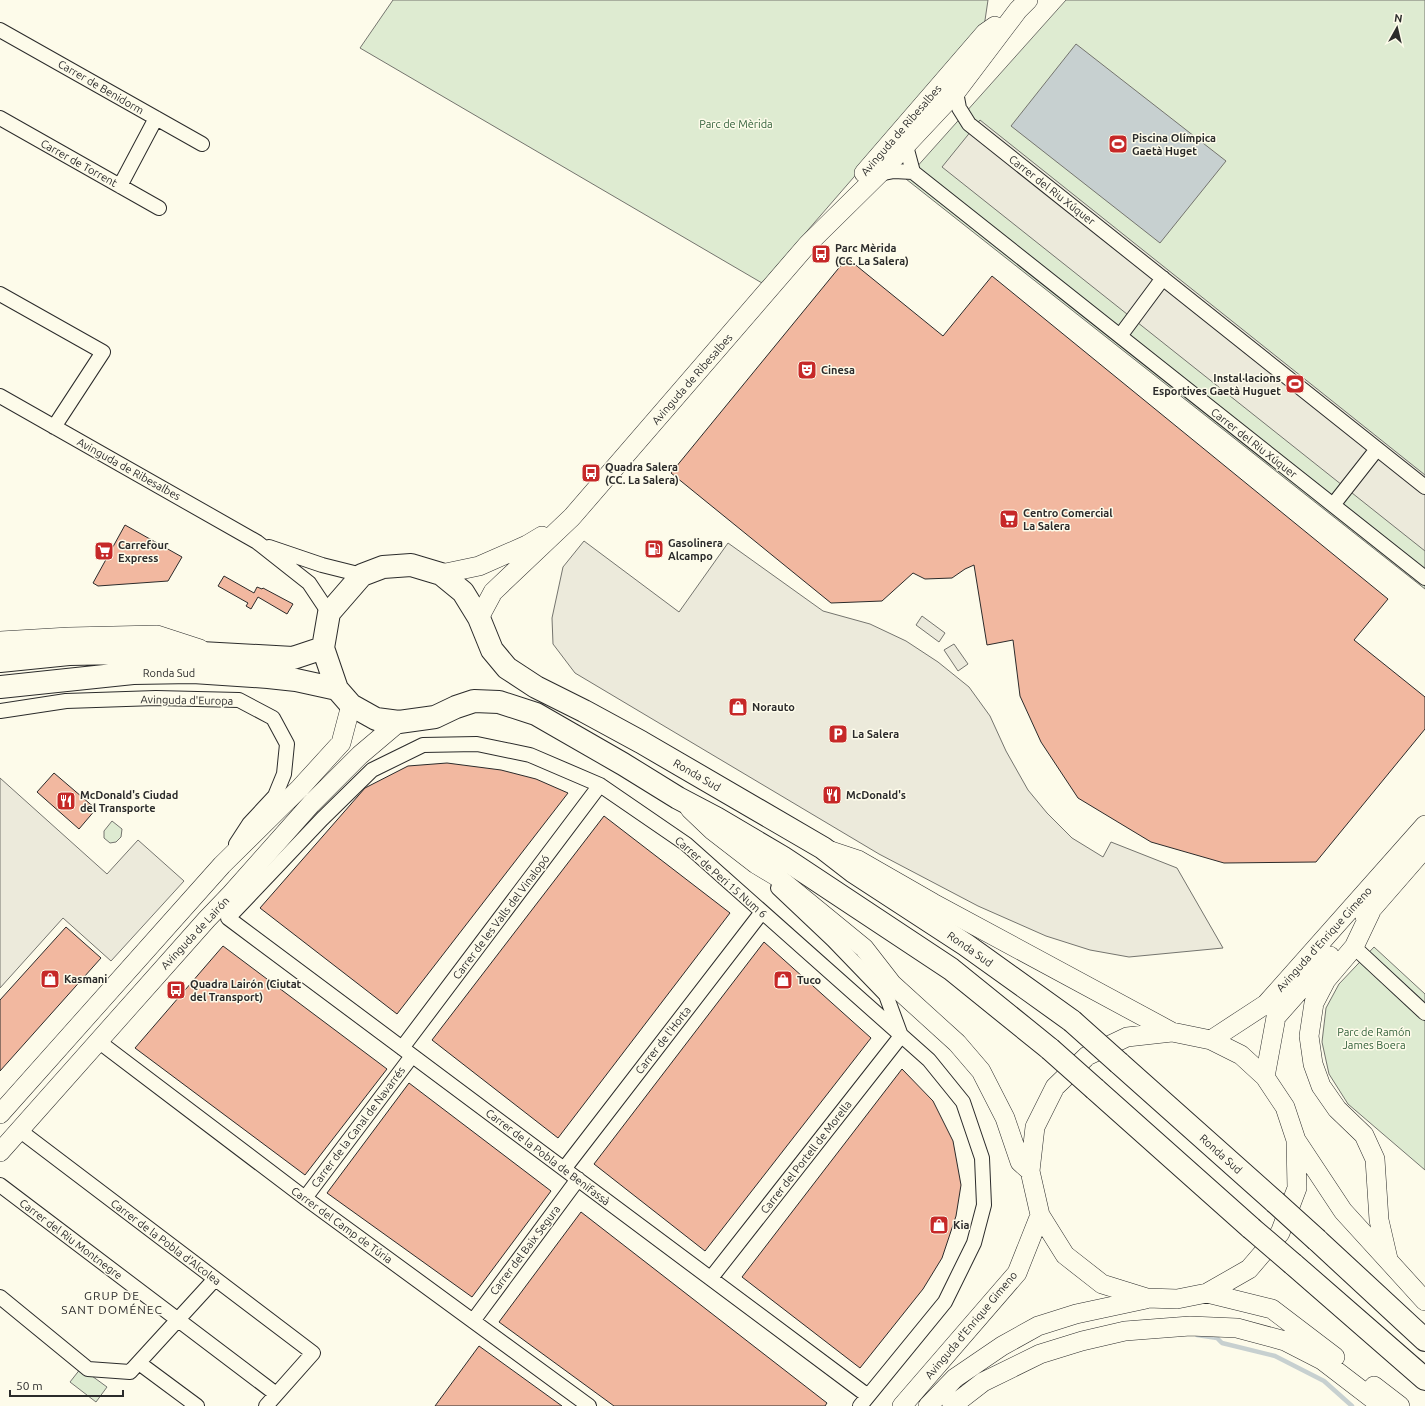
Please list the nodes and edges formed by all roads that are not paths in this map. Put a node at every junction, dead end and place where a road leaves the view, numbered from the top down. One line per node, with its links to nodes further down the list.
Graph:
1 (1023, 5): 3 (main road, Avinguda de Ribesalbes)
2 (0, 30): 5 (street, Carrer de Benidorm)
3 (951, 84): 7 (main road, Avinguda de Ribesalbes); 11 (main road, Avinguda de Ribesalbes); 12 (street, Carrer del Riu Xúquer)
4 (0, 118): 9 (street, Carrer de Torrent)
5 (156, 118): 6 (street, Carrer de Benidorm); 9 (street)
6 (202, 144)
7 (893, 162): 8 (street); 8 (street); 11 (main road, Avinguda de Ribesalbes)
8 (913, 172): 14 (street, Carrer del Riu Xúquer)
9 (120, 186): 10 (street, Carrer de Torrent)
10 (159, 208)
11 (812, 240): 20 (main road, Avinguda de Ribesalbes)
12 (1163, 278): 14 (street); 17 (street, Carrer del Riu Xúquer)
13 (0, 294): 16 (street)
14 (1120, 336): 19 (street, Carrer del Riu Xúquer)
15 (0, 396): 16 (street, Avinguda de Ribesalbes)
16 (54, 427): 21 (street, Avinguda de Ribesalbes)
17 (1377, 449): 18 (street, Carrer del Riu Xúquer); 19 (street)
18 (1425, 487)
19 (1333, 505): 24 (street, Carrer del Riu Xúquer)
20 (572, 517): 22 (main road, Avinguda de Ribesalbes); 26 (main road, Avinguda de Ribesalbes)
21 (257, 542): 23 (street, Avinguda de Ribesalbes); 25 (street, Avinguda de Ribesalbes)
22 (441, 574): 23 (main road); 26 (main road, Ronda Sud)
23 (362, 575): 25 (main road)
24 (1425, 578)
25 (329, 613): 28 (main road)
26 (479, 618): 40 (main road, Ronda Sud)
27 (0, 641): 29 (main road)
28 (323, 648): 29 (main road, Ronda Sud); 32 (main road)
29 (211, 653): 30 (main road, Ronda Sud)
30 (0, 661)
31 (0, 687): 32 (main road, Ronda Sud)
32 (337, 689): 33 (main road)
33 (351, 705): 35 (main road); 43 (main road)
34 (0, 711): 43 (street, Avinguda d'Europa)
35 (399, 722): 38 (main road); 52 (main road, Avinguda de Lairón)
36 (423, 744): 37 (street, Carrer de Peri 15 Num 6); 46 (street, Avinguda de Lairón)
37 (600, 785): 45 (street, Carrer de Peri 15 Num 6); 53 (street, Carrer de les Valls del Vinalopó)
38 (678, 798): 42 (main road); 76 (main road, bridge)
39 (1425, 825): 51 (main road, Avinguda d'Enrique Gimeno)
40 (823, 848): 49 (main road); 74 (main road, Ronda Sud, bridge)
41 (1425, 848): 44 (main road, Avinguda d'Enrique Gimeno)
42 (756, 864): 50 (street); 60 (main road)
43 (222, 865): 55 (main road)
44 (1373, 907): 47 (main road); 54 (main road, Avinguda d'Enrique Gimeno)
45 (762, 912): 50 (street, Carrer de Peri 15 Num 6); 59 (street, Carrer de l'Horta)
46 (228, 918): 53 (street, Carrer de la Pobla de Benifassà)
47 (1354, 947): 48 (street); 65 (main road)
48 (1425, 1013)
49 (1172, 1032): 51 (main road); 60 (main road)
50 (901, 1036): 66 (street, Carrer del Portell de Morella); 78 (street)
51 (1211, 1040): 54 (main road)
52 (98, 1041): 56 (main road, Avinguda de Lairón); 63 (street, Carrer del Camp de Túria)
53 (407, 1052): 59 (street, Carrer de la Pobla de Benifassà); 63 (street, Carrer de la Canal de Navarrés)
54 (1265, 1077): 57 (main road)
55 (0, 1114)
56 (19, 1130): 58 (main road, Avinguda de Lairón); 67 (street, Carrer de la Pobla d'Alcolea)
57 (1296, 1140): 65 (main road); 68 (main road)
58 (0, 1152)
59 (564, 1169): 61 (street, Carrer de la Pobla de Benifassà)
60 (1030, 1171): 64 (main road)
61 (578, 1179): 66 (street, Carrer de la Pobla de Benifassà); 73 (street, Carrer del Baix Segura)
62 (0, 1185): 72 (street, Carrer del Riu Montnegre)
63 (305, 1198): 73 (street, Carrer del Camp de Túria)
64 (1040, 1215): 70 (main road); 82 (main road, Avinguda d'Enrique Gimeno)
65 (1388, 1260): 71 (main road)
66 (711, 1278): 78 (street, Carrer de la Pobla de Benifassà)
67 (215, 1279): 72 (street); 77 (street, Carrer de la Pobla d'Alcolea)
68 (1207, 1292): 70 (main road); 86 (main road)
69 (0, 1297): 75 (street)
70 (1147, 1298): 83 (main road, Avinguda d'Enrique Gimeno)
71 (1425, 1301)
72 (178, 1320): 75 (street); 77 (street, Carrer del Riu Montnegre)
73 (472, 1321): 81 (street, Carrer del Camp de Túria)
74 (1425, 1340)
75 (139, 1363): 79 (street)
76 (1425, 1379)
77 (276, 1394): 80 (street)
78 (864, 1401)
79 (197, 1406)
80 (266, 1406)
81 (589, 1406)
82 (902, 1406)
83 (928, 1406)
84 (952, 1406): 85 (main road)
85 (1382, 1406)
86 (1400, 1406)

